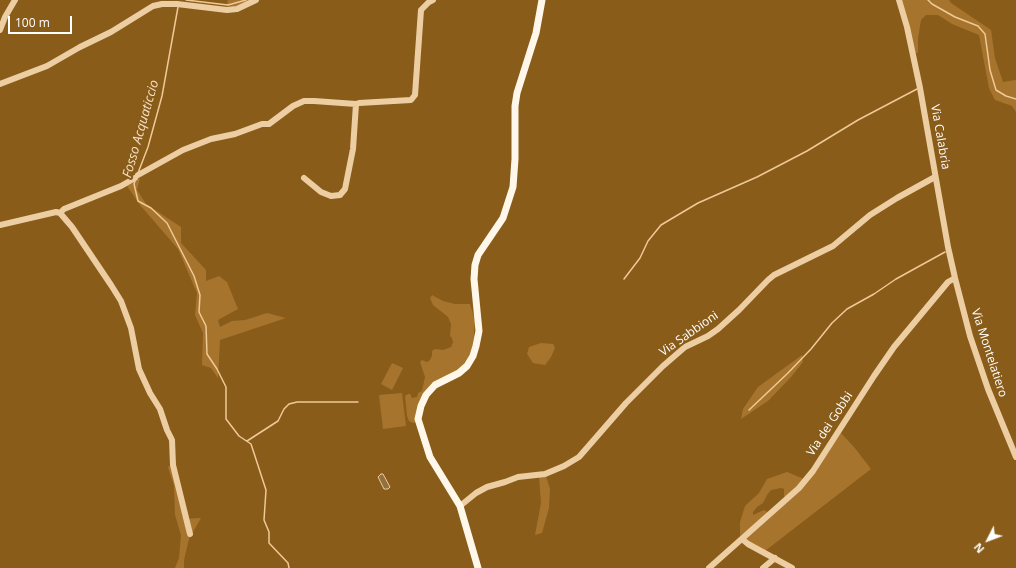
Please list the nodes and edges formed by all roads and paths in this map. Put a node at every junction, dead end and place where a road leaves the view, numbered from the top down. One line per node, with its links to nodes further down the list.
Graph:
1 (14, 0): 6 (street)
2 (256, 0): 7 (street)
3 (433, 0): 8 (street)
4 (542, 0): 15 (main road)
5 (899, 0): 9 (street, Via Calabria)
6 (0, 30)
7 (0, 84)
8 (356, 104): 10 (street); 11 (street)
9 (935, 177): 13 (street, Via Calabria); 15 (street, Via Sabbioni)
10 (304, 178)
11 (60, 213): 12 (street); 16 (street)
12 (0, 225)
13 (955, 278): 14 (street, Via Montelatiero); 17 (street, Via dei Gobbi)
14 (1016, 457)
15 (460, 506): 19 (main road)
16 (190, 534)
17 (742, 539): 18 (street); 20 (street, Via dei Gobbi)
18 (775, 558): 21 (street); 22 (street)
19 (478, 568)
20 (710, 568)
21 (763, 568)
22 (792, 568)

